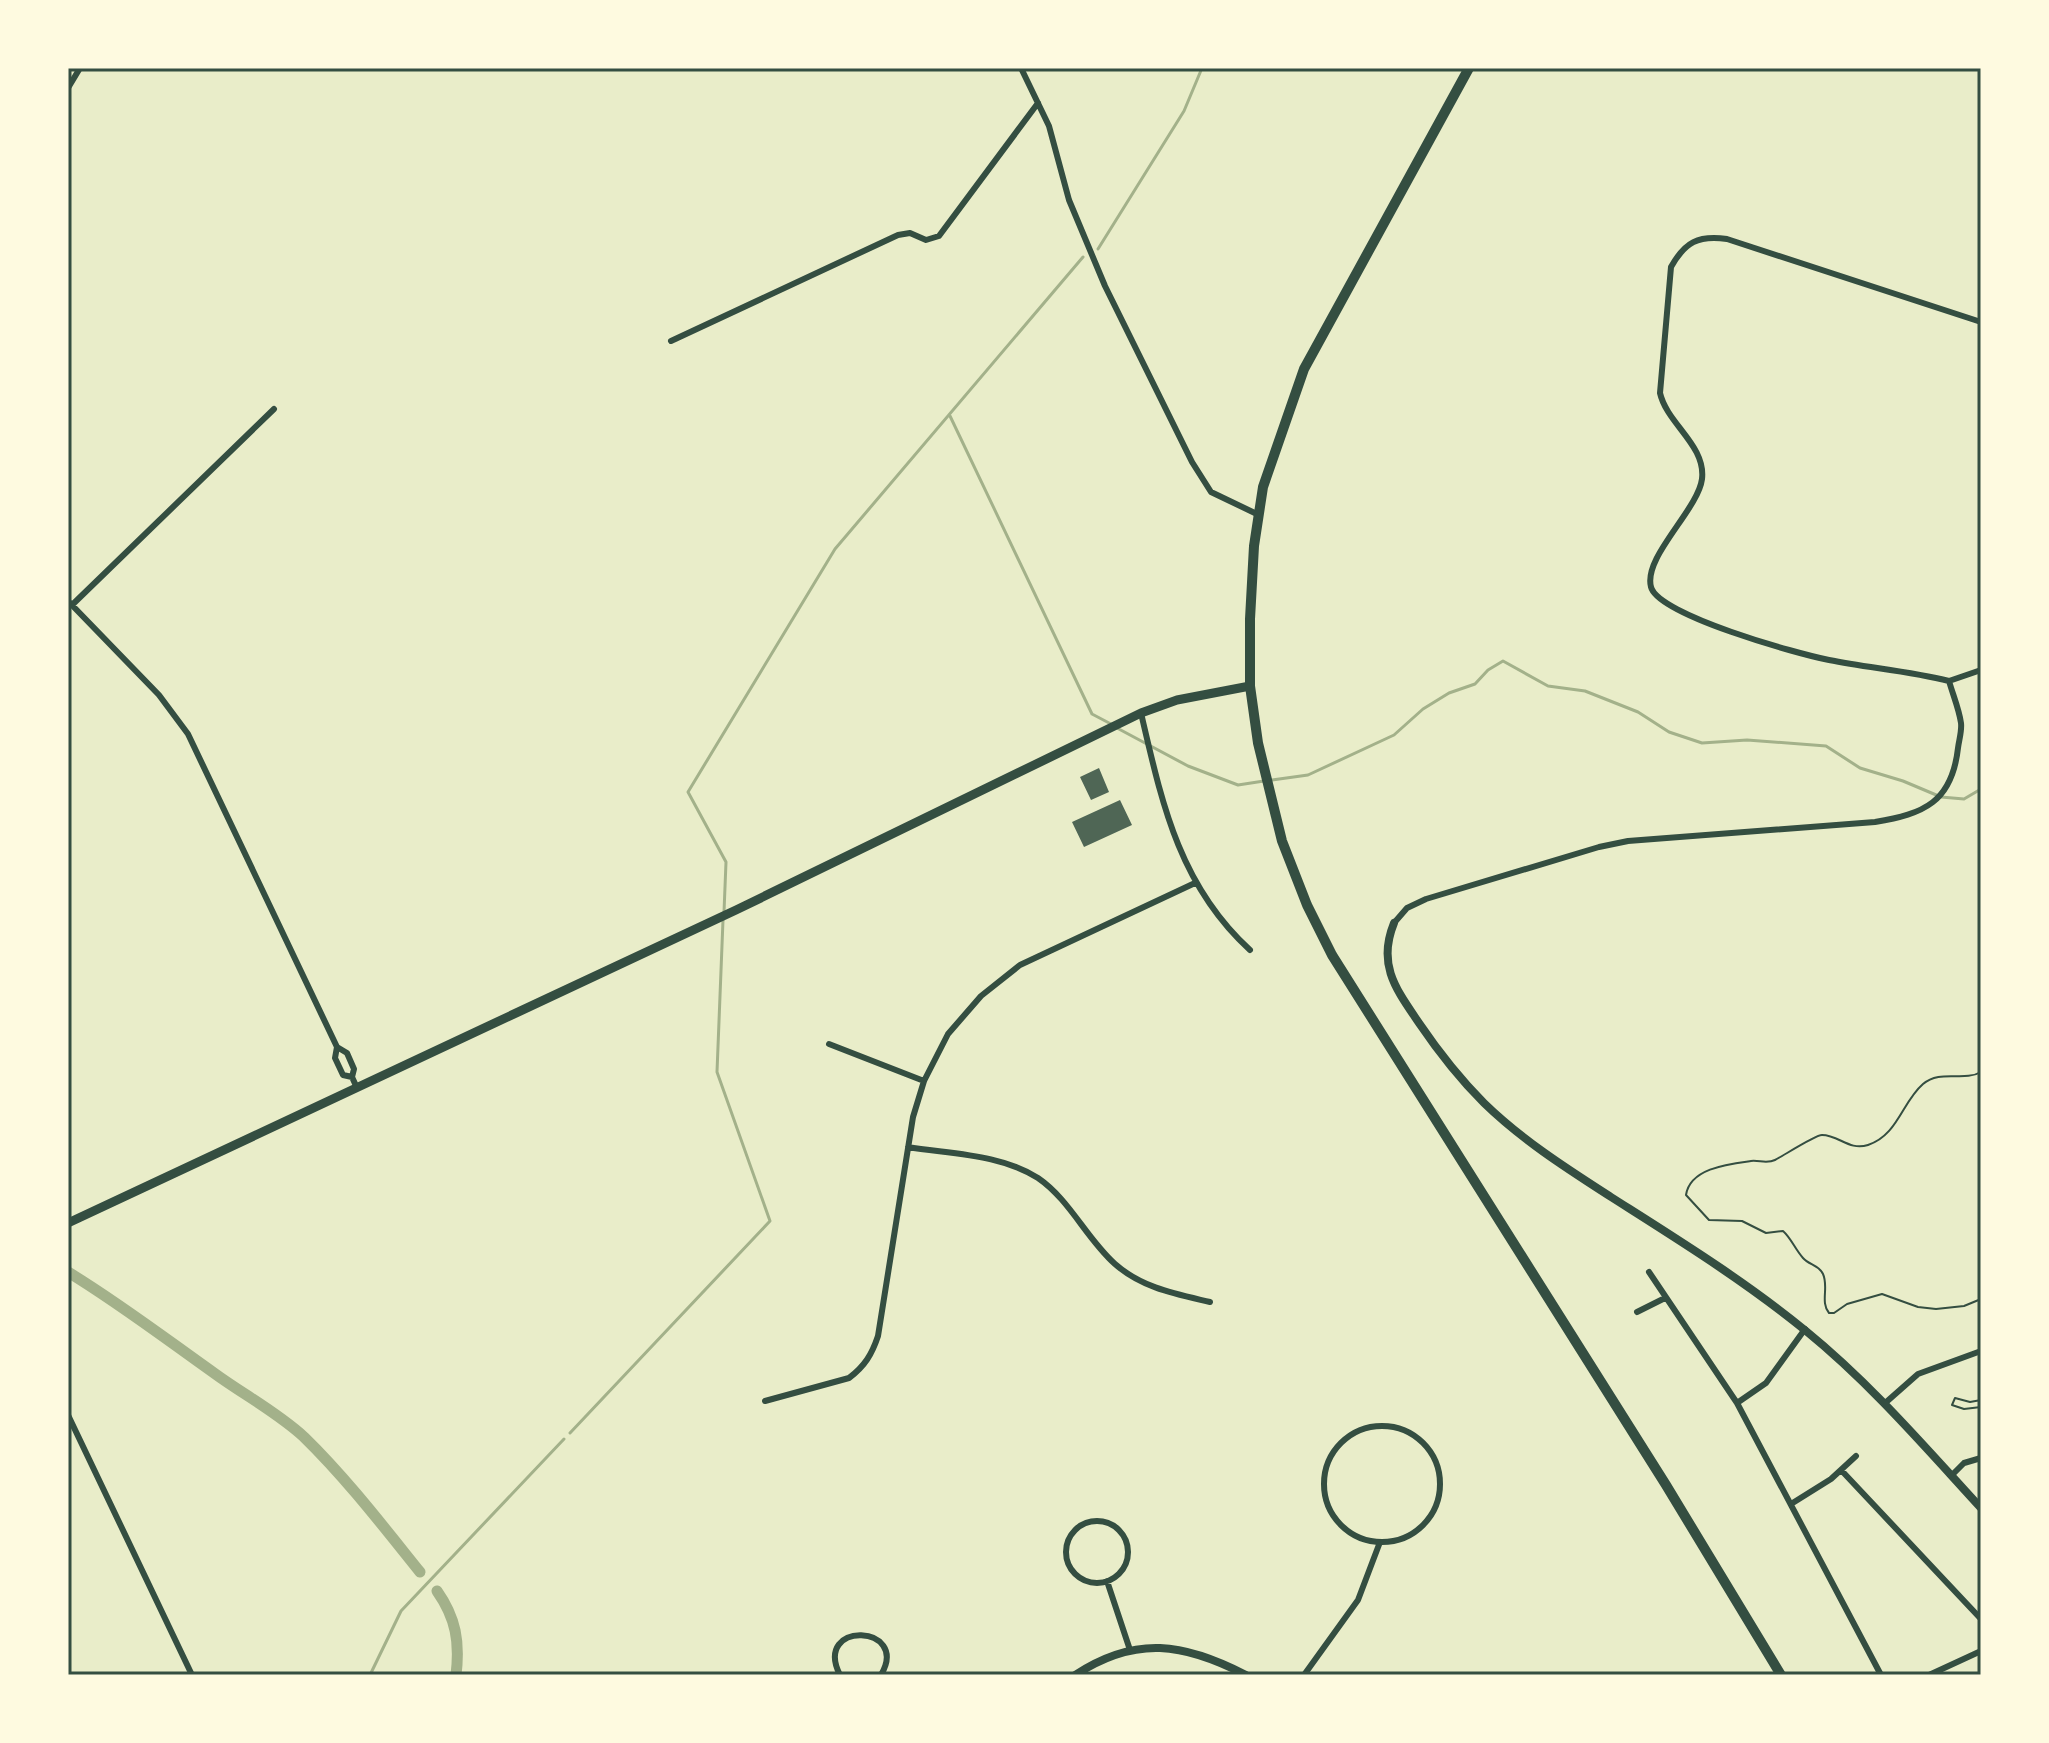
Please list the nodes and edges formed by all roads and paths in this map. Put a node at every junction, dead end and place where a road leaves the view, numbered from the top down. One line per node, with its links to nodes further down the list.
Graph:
1 (80, 68): 4 (street)
2 (1021, 68): 5 (street)
3 (1469, 68): 9 (highway)
4 (68, 88)
5 (1038, 103): 7 (street); 9 (street)
6 (1981, 322): 12 (street)
7 (671, 341)
8 (274, 409): 10 (street)
9 (1259, 515): 13 (highway)
10 (70, 603): 19 (street)
11 (1981, 670): 12 (street)
12 (1949, 681): 16 (street)
13 (1250, 686): 14 (main road); 56 (highway)
14 (1141, 713): 15 (street); 23 (main road)
15 (1195, 883): 17 (street); 22 (street)
16 (1394, 923): 31 (street)
17 (1250, 950)
18 (829, 1044): 22 (street)
19 (337, 1047): 21 (street); 21 (street)
20 (1981, 1072): 28 (path)
21 (352, 1077): 23 (street)
22 (924, 1081): 24 (street)
23 (357, 1088): 25 (main road)
24 (908, 1147): 29 (street); 34 (street)
25 (68, 1223)
26 (1649, 1272): 27 (street)
27 (1665, 1298): 30 (street); 35 (street)
28 (1981, 1299)
29 (1210, 1302)
30 (1637, 1312)
31 (1805, 1329): 35 (street); 36 (street)
32 (1981, 1351): 36 (street)
33 (1981, 1400): 37 (path)
34 (765, 1401)
35 (1737, 1403): 43 (street)
36 (1884, 1405): 42 (street)
37 (1981, 1407)
38 (68, 1415): 50 (street)
39 (1856, 1456): 41 (street)
40 (1981, 1458): 42 (street)
41 (1841, 1470): 43 (street); 47 (street)
42 (1951, 1476): 44 (street)
43 (1791, 1504): 57 (street)
44 (1981, 1508)
45 (1380, 1542): 45 (street); 55 (street)
46 (1107, 1581): 46 (street); 48 (street)
47 (1981, 1619)
48 (1130, 1650): 53 (street); 54 (street)
49 (1981, 1651): 58 (street)
50 (192, 1675)
51 (840, 1675): 52 (street)
52 (881, 1675)
53 (1075, 1675)
54 (1246, 1675)
55 (1304, 1675)
56 (1781, 1675)
57 (1881, 1675)
58 (1929, 1675)

